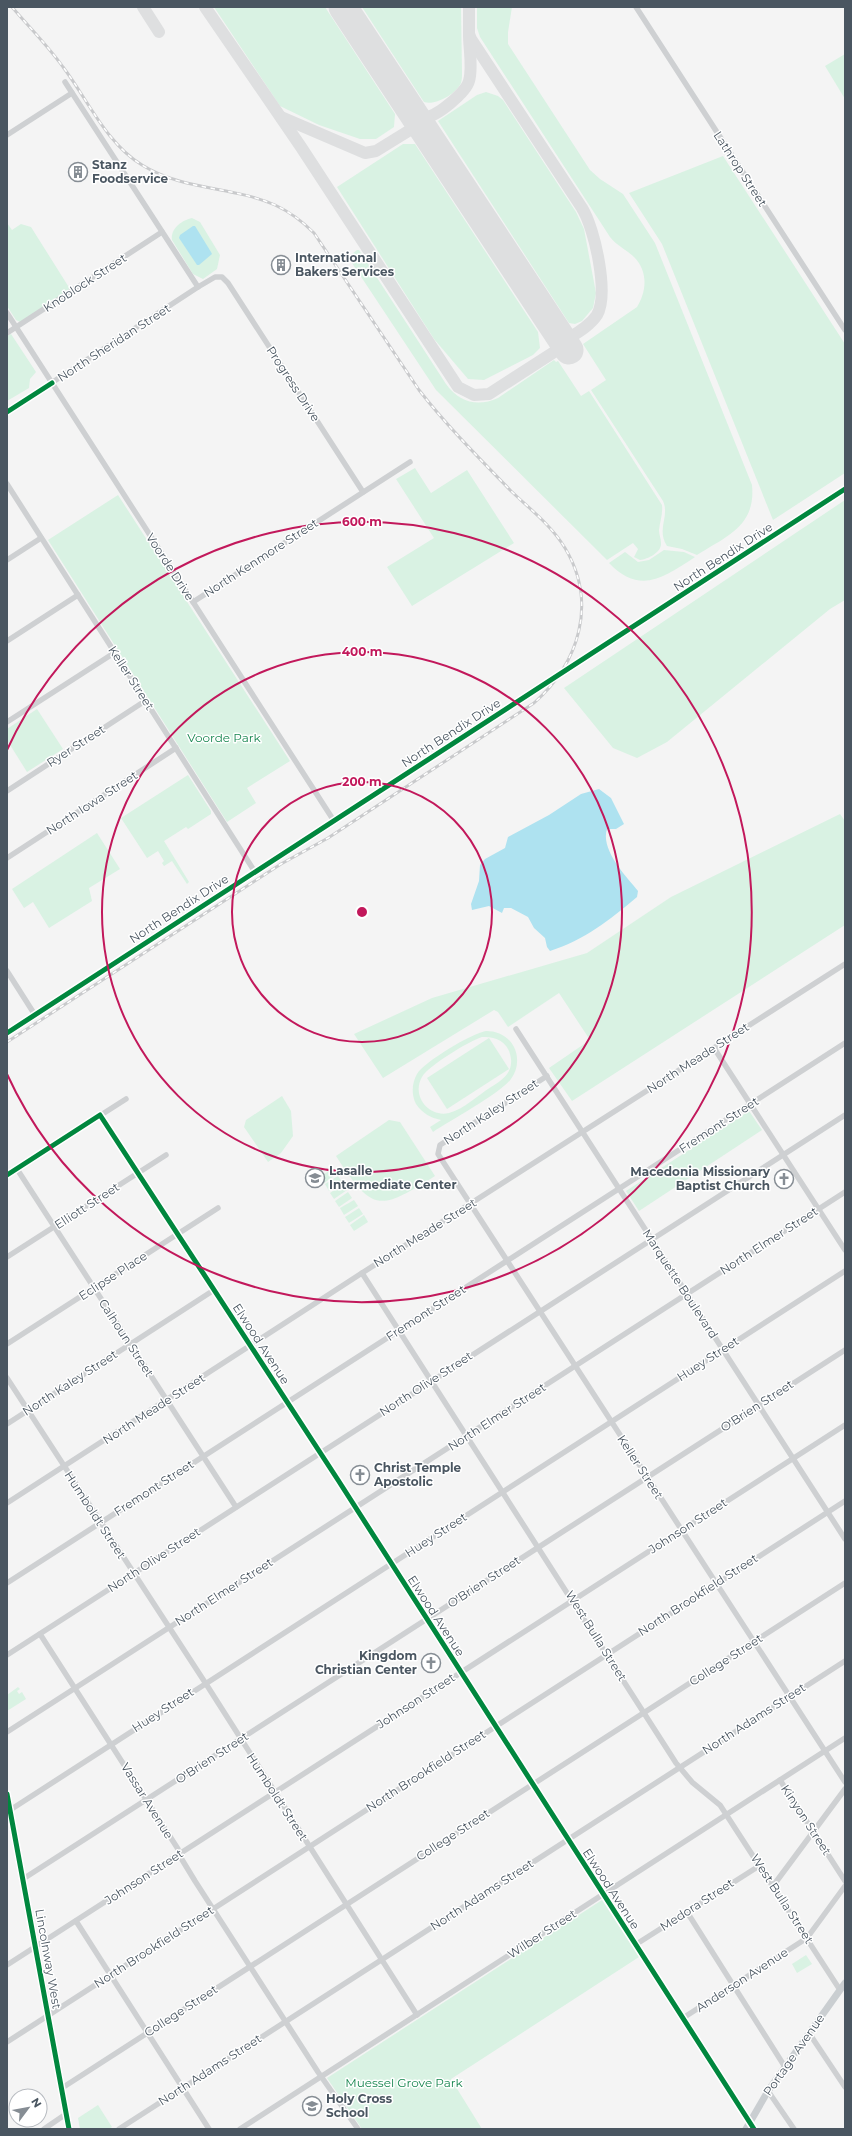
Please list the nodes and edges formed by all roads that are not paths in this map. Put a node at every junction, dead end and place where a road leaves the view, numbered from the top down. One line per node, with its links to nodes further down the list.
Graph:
1 (636, 7): 10 (street, Lathrop Street)
2 (65, 82): 3 (street)
3 (72, 93): 4 (street); 5 (street)
4 (7, 135)
5 (162, 232): 7 (street); 9 (street, Knoblock Street)
6 (222, 277): 7 (street, North Sheridan Street); 17 (street, Progress Drive)
7 (198, 287): 12 (street, North Sheridan Street)
8 (7, 313): 9 (street, Voorde Drive)
9 (16, 327): 11 (street, Knoblock Street); 12 (street, Voorde Drive)
10 (845, 330)
11 (7, 333)
12 (52, 383): 13 (street, North Sheridan Street); 21 (street, Voorde Drive)
13 (7, 412)
14 (410, 462): 17 (street, North Kenmore Street)
15 (7, 484): 18 (street, Keller Street)
16 (845, 489): 28 (street, North Bendix Drive)
17 (363, 492): 21 (street, North Kenmore Street)
18 (41, 538): 19 (street); 20 (street, Keller Street)
19 (7, 560)
20 (78, 595): 22 (street); 23 (street, Keller Street)
21 (193, 602): 28 (street, Voorde Drive)
22 (7, 641)
23 (114, 653): 24 (street, Keller Street); 25 (street)
24 (145, 701): 26 (street, Keller Street); 27 (street, Ryer Street)
25 (7, 722)
26 (176, 748): 29 (street, North Iowa Street); 30 (street, Keller Street)
27 (7, 791)
28 (334, 821): 30 (street, North Bendix Drive)
29 (7, 858)
30 (255, 872): 33 (street, North Bendix Drive)
31 (845, 964): 37 (street, North Meade Street)
32 (7, 971): 33 (street)
33 (35, 1015): 35 (street, North Bendix Drive)
34 (516, 1029): 38 (street, Marquette Boulevard)
35 (7, 1033)
36 (845, 1043): 40 (street, Fremont Street)
37 (714, 1048): 40 (street); 43 (street, North Meade Street)
38 (547, 1076): 43 (street, Marquette Boulevard); 44 (street, North Kaley Street)
39 (126, 1099): 42 (street)
40 (750, 1104): 46 (street); 50 (street, Fremont Street)
41 (845, 1115): 46 (street, North Olive Street)
42 (100, 1116): 47 (street); 48 (street, Elwood Avenue)
43 (583, 1132): 50 (street, Marquette Boulevard); 52 (street, North Meade Street)
44 (437, 1150): 52 (street, Keller Street)
45 (166, 1155): 48 (street, Elliott Street)
46 (783, 1155): 54 (street); 57 (street, North Olive Street)
47 (17, 1169): 49 (street); 55 (street, Calhoun Street)
48 (138, 1173): 55 (street, Elliott Street); 56 (street, Elwood Avenue)
49 (7, 1175)
50 (619, 1188): 57 (street, Marquette Boulevard); 60 (street, Fremont Street)
51 (845, 1192): 54 (street, North Elmer Street)
52 (470, 1204): 60 (street, Keller Street); 62 (street, North Meade Street)
53 (218, 1208): 56 (street, Eclipse Place)
54 (819, 1209): 58 (street); 65 (street, North Elmer Street)
55 (54, 1227): 59 (street, Elliott Street); 63 (street, Calhoun Street)
56 (178, 1234): 63 (street, Eclipse Place); 64 (street, Elwood Avenue)
57 (652, 1239): 65 (street, Marquette Boulevard); 66 (street, North Olive Street)
58 (845, 1250)
59 (7, 1257)
60 (506, 1261): 66 (street, Keller Street); 67 (street, Fremont Street)
61 (845, 1271): 71 (street, Huey Street)
62 (362, 1273): 67 (street, West Bulla Street); 70 (street, North Meade Street)
63 (94, 1288): 68 (street, Eclipse Place); 69 (street, Calhoun Street)
64 (214, 1290): 69 (street, North Kaley Street); 70 (street, Elwood Avenue)
65 (687, 1294): 71 (street, Marquette Boulevard); 73 (street, North Elmer Street)
66 (540, 1312): 73 (street, Keller Street); 75 (street, North Olive Street)
67 (399, 1331): 75 (street, West Bulla Street); 77 (street, Fremont Street)
68 (7, 1344)
69 (130, 1344): 76 (street, Calhoun Street); 79 (street, North Kaley Street)
70 (251, 1346): 76 (street, North Meade Street); 77 (street, Elwood Avenue)
71 (723, 1349): 78 (street, Marquette Boulevard); 80 (street, Huey Street)
72 (845, 1350): 78 (street, O'Brien Street)
73 (575, 1366): 80 (street, Keller Street); 83 (street, North Elmer Street)
74 (7, 1378): 79 (street, Humboldt Street)
75 (432, 1381): 83 (street, West Bulla Street); 84 (street, North Olive Street)
76 (167, 1401): 85 (street, Calhoun Street); 87 (street, North Meade Street)
77 (287, 1402): 84 (street, Elwood Avenue); 85 (street, Fremont Street)
78 (759, 1405): 86 (street, Marquette Boulevard); 88 (street, O'Brien Street)
79 (28, 1411): 81 (street, North Kaley Street); 87 (street, Humboldt Street)
80 (611, 1422): 88 (street, Keller Street); 89 (street, Huey Street)
81 (7, 1424)
82 (845, 1425): 86 (street, Johnson Street)
83 (467, 1436): 89 (street, West Bulla Street); 93 (street, North Elmer Street)
84 (320, 1453): 92 (street, North Olive Street); 93 (street, Elwood Avenue)
85 (203, 1456): 92 (street, Calhoun Street); 95 (street, Fremont Street)
86 (793, 1458): 94 (street, Marquette Boulevard); 96 (street, Johnson Street)
87 (64, 1467): 91 (street, North Meade Street); 95 (street, Humboldt Street)
88 (646, 1478): 96 (street, Keller Street); 98 (street, O'Brien Street)
89 (502, 1491): 98 (street, West Bulla Street); 99 (street, Huey Street)
90 (845, 1500): 94 (street, North Brookfield Street)
91 (7, 1503)
92 (236, 1507): 100 (street, North Olive Street)
93 (355, 1508): 99 (street, Elwood Avenue); 106 (street, North Elmer Street)
94 (828, 1512): 97 (street, Marquette Boulevard); 103 (street, North Brookfield Street)
95 (100, 1523): 100 (street, Humboldt Street); 101 (street, Fremont Street)
96 (682, 1531): 103 (street, Keller Street); 104 (street, Johnson Street)
97 (845, 1539)
98 (539, 1547): 104 (street, West Bulla Street); 105 (street, O'Brien Street)
99 (391, 1564): 105 (street, Elwood Avenue); 113 (street, Huey Street)
100 (134, 1573): 106 (street, Humboldt Street); 107 (street, North Olive Street)
101 (7, 1583)
102 (845, 1583): 108 (street, College Street)
103 (716, 1584): 108 (street, Keller Street); 109 (street, North Brookfield Street)
104 (573, 1600): 109 (street, West Bulla Street); 112 (street, Johnson Street)
105 (426, 1619): 112 (street, Elwood Avenue); 120 (street, O'Brien Street)
106 (169, 1628): 113 (street, Humboldt Street); 114 (street, North Elmer Street)
107 (40, 1634): 110 (street, North Olive Street); 114 (street, Vassar Avenue)
108 (753, 1642): 115 (street, Keller Street); 116 (street, College Street)
109 (607, 1654): 116 (street, West Bulla Street); 117 (street, North Brookfield Street)
110 (7, 1655)
111 (845, 1661): 115 (street, North Adams Street)
112 (460, 1672): 117 (street, Elwood Avenue); 128 (street, Johnson Street)
113 (205, 1683): 120 (street, Humboldt Street); 121 (street, Huey Street)
114 (75, 1688): 118 (street, North Elmer Street); 121 (street, Vassar Avenue)
115 (788, 1697): 122 (street, Keller Street); 123 (street, North Adams Street)
116 (644, 1712): 123 (street, West Bulla Street); 126 (street, College Street)
117 (495, 1726): 126 (street, Elwood Avenue); 135 (street, North Brookfield Street)
118 (7, 1732)
119 (845, 1738): 122 (street, Wilber Street)
120 (240, 1739): 128 (street, Humboldt Street); 130 (street, O'Brien Street)
121 (111, 1744): 130 (street, Vassar Avenue); 131 (street, Huey Street)
122 (824, 1751): 124 (street, Wilber Street); 125 (street, Keller Street)
123 (679, 1767): 132 (street, West Bulla Street); 134 (street, North Adams Street)
124 (780, 1780): 132 (street, Wilber Street); 133 (street, Kinyon Street)
125 (845, 1782)
126 (532, 1784): 134 (street, Elwood Avenue); 143 (street, College Street)
127 (845, 1789): 133 (street)
128 (275, 1793): 135 (street, Humboldt Street); 136 (street, Johnson Street)
129 (7, 1794): 131 (main road, Lincolnway West)
130 (146, 1800): 136 (street, Vassar Avenue); 138 (street, O'Brien Street)
131 (9, 1811): 138 (main road, Lincolnway West)
132 (726, 1814): 137 (street, West Bulla Street); 142 (street, Wilber Street)
133 (813, 1832): 139 (street, Kinyon Street); 140 (street)
134 (567, 1839): 142 (street, Elwood Avenue); 150 (street, North Adams Street)
135 (309, 1846): 143 (street, Humboldt Street); 144 (street, North Brookfield Street)
136 (179, 1854): 144 (street, Vassar Avenue); 146 (street, Johnson Street)
137 (759, 1866): 140 (street, West Bulla Street); 145 (street, Medora Street)
138 (23, 1879): 149 (main road, Lincolnway West)
139 (845, 1881)
140 (773, 1886): 147 (street, West Bulla Street)
141 (845, 1886): 147 (street, Anderson Avenue)
142 (602, 1894): 148 (street, Elwood Avenue); 158 (street, Wilber Street)
143 (346, 1904): 150 (street, Humboldt Street); 152 (street, College Street)
144 (213, 1908): 152 (street, Vassar Avenue); 153 (street, North Brookfield Street)
145 (687, 1912): 148 (street, Medora Street); 155 (street)
146 (76, 1921): 149 (street, Johnson Street); 153 (street)
147 (807, 1938): 155 (street, Anderson Avenue); 156 (street, West Bulla Street)
148 (635, 1945): 159 (street, Elwood Avenue)
149 (36, 1946): 151 (street, Johnson Street); 157 (main road, Lincolnway West)
150 (382, 1960): 158 (street, Humboldt Street); 160 (street, North Adams Street)
151 (7, 1965)
152 (250, 1966): 160 (street, Vassar Avenue); 161 (street, College Street)
153 (110, 1974): 157 (street, North Brookfield Street); 161 (street)
154 (845, 1983): 156 (main road, Portage Avenue)
155 (733, 1986): 159 (street, Anderson Avenue); 164 (street)
156 (840, 1990): 162 (main road, Portage Avenue)
157 (48, 2015): 163 (street, North Brookfield Street); 167 (main road, Lincolnway West)
158 (417, 2015): 165 (street, Wilber Street)
159 (683, 2018): 171 (street, Elwood Avenue)
160 (286, 2021): 165 (street, Vassar Avenue); 168 (street, North Adams Street)
161 (148, 2033): 167 (street, College Street); 168 (street)
162 (809, 2033): 164 (main road, Portage Avenue); 166 (street)
163 (7, 2042)
164 (785, 2067): 169 (main road, Portage Avenue)
165 (322, 2076): 176 (street, Wilber Street); 177 (street, Vassar Avenue)
166 (845, 2087)
167 (62, 2088): 170 (main road, Lincolnway West)
168 (183, 2088): 174 (street, North Adams Street); 175 (street)
169 (768, 2092): 171 (main road, Portage Avenue); 180 (street)
170 (66, 2114): 172 (street); 173 (main road, Lincolnway West)
171 (749, 2122): 178 (main road, Portage Avenue); 179 (street, Elwood Avenue)
172 (44, 2129)
173 (69, 2129)
174 (119, 2129)
175 (209, 2129)
176 (240, 2129)
177 (358, 2129)
178 (746, 2129)
179 (754, 2129)
180 (794, 2129)

